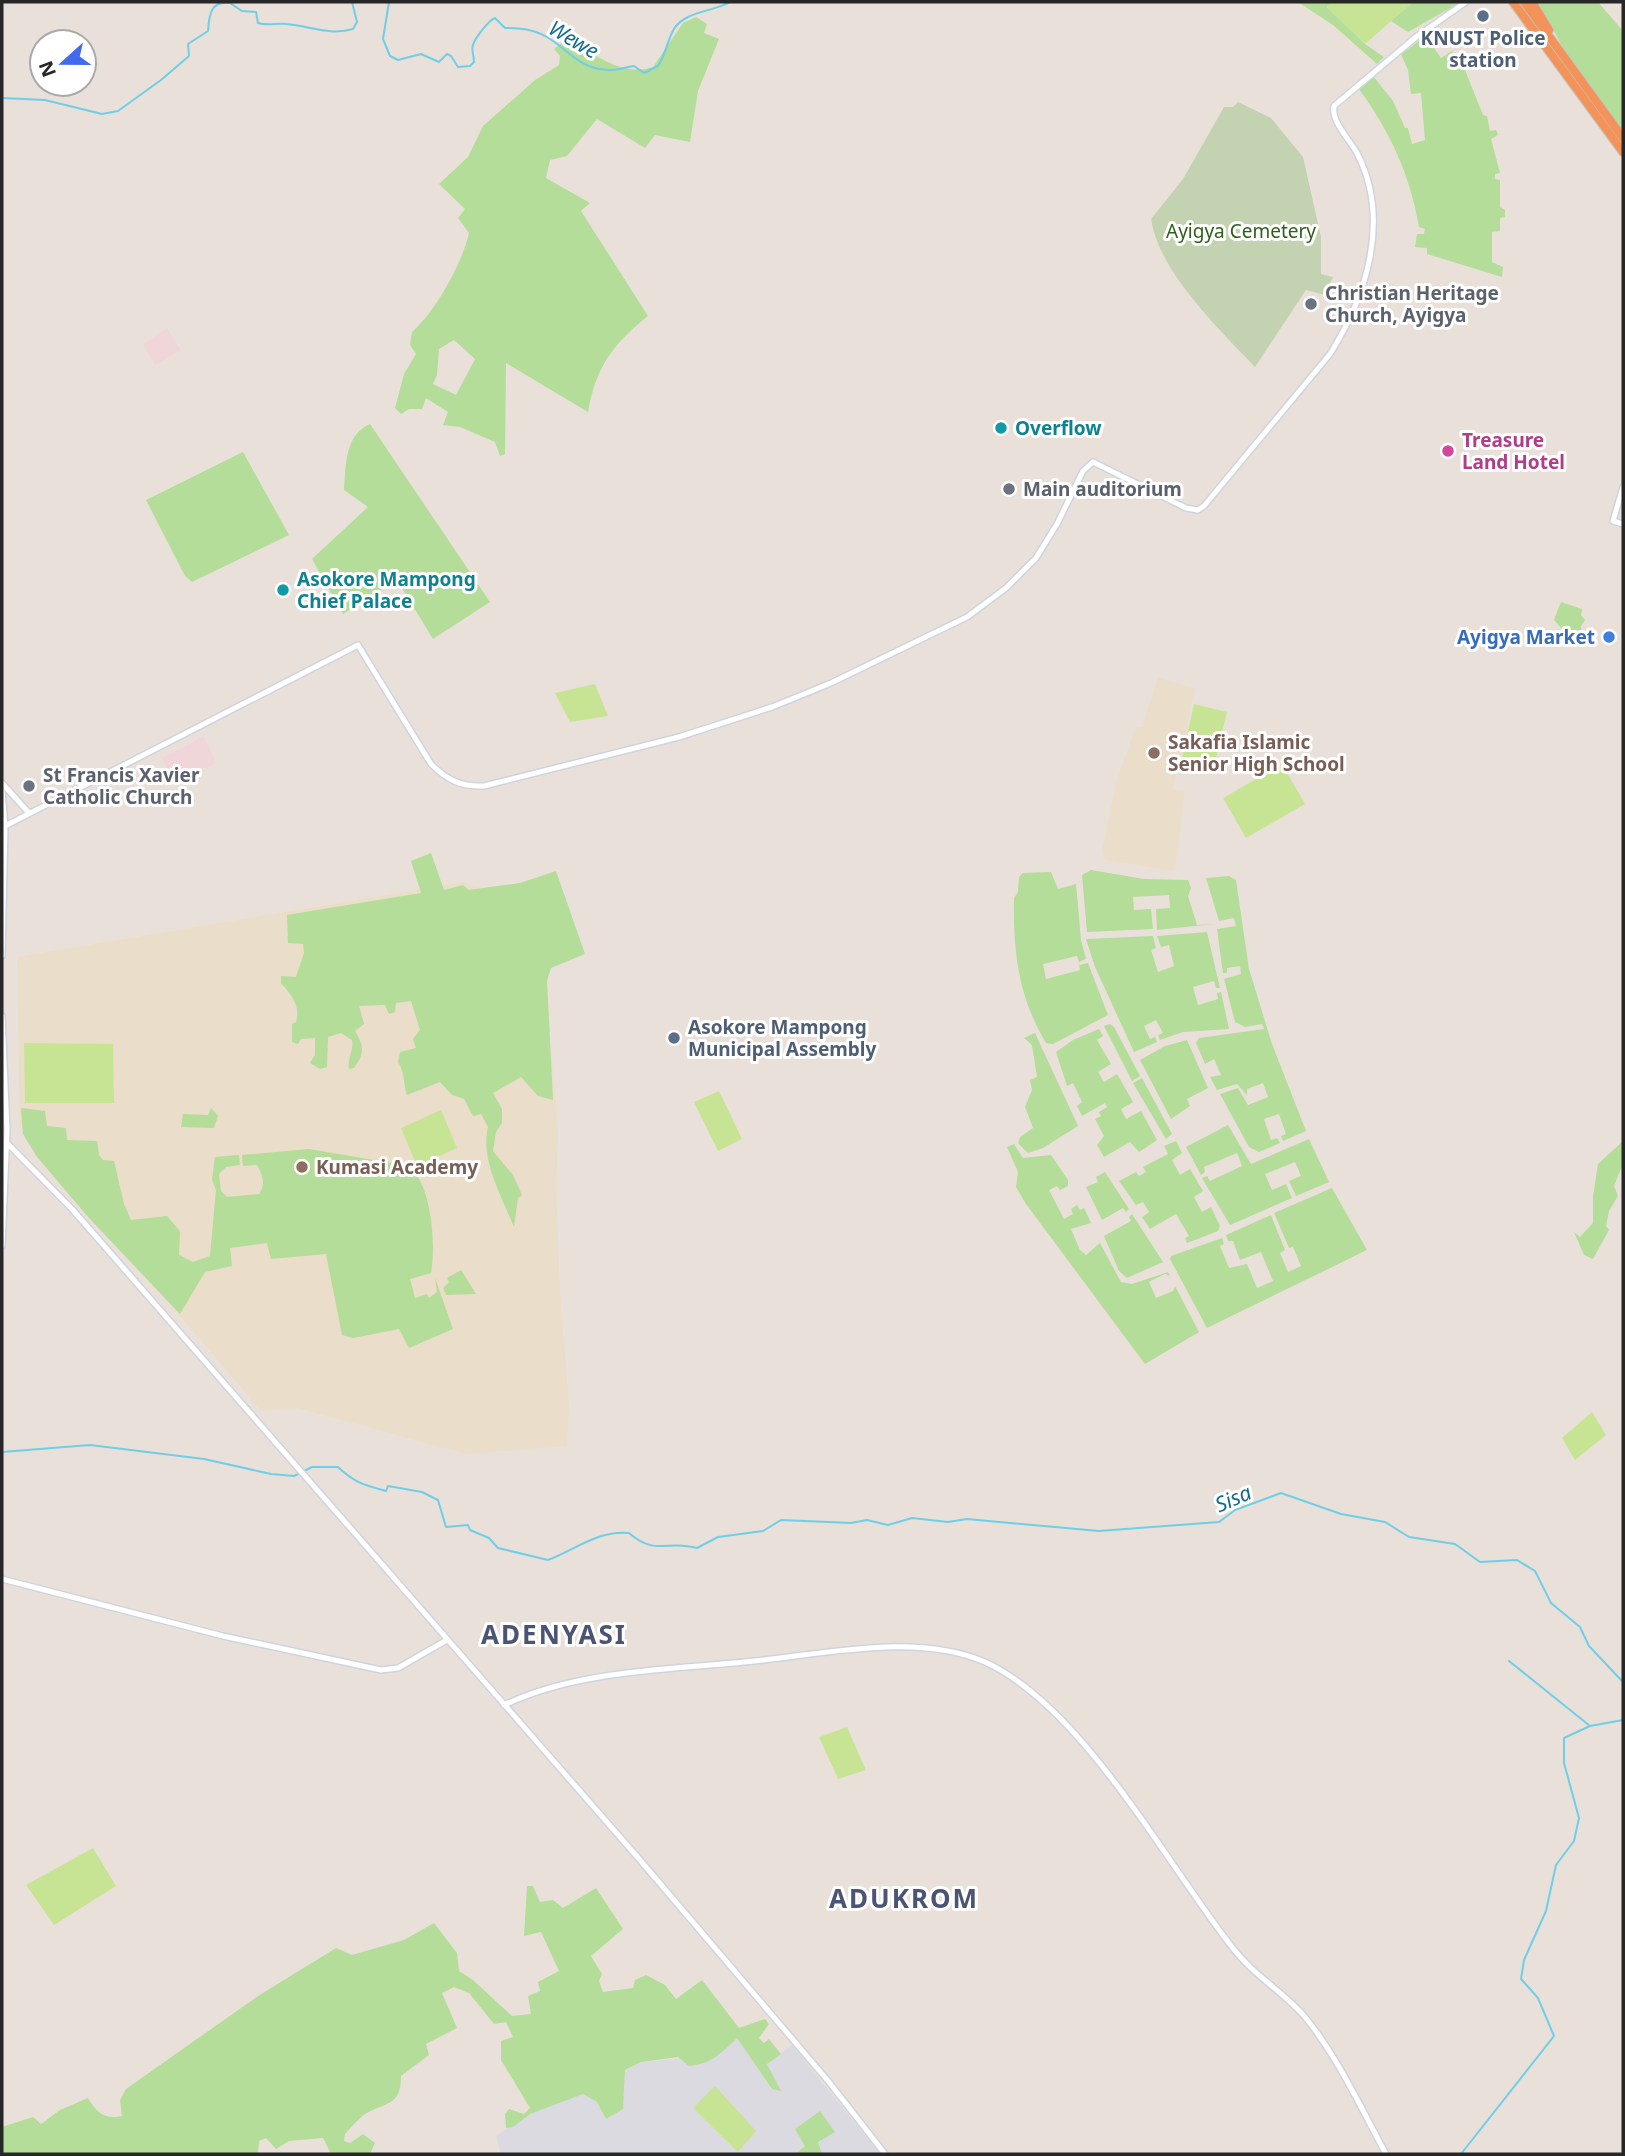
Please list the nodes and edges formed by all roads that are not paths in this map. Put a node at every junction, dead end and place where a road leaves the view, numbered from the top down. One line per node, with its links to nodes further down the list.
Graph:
1 (1466, 2): 12 (street)
2 (1513, 2): 7 (highway)
3 (1524, 2): 5 (highway)
4 (1532, 2): 5 (highway)
5 (1554, 42): 6 (highway)
6 (1623, 138)
7 (1623, 152)
8 (1623, 487): 9 (street)
9 (1623, 524)
10 (2, 783): 12 (street)
11 (2, 791): 13 (street)
12 (29, 813): 13 (street)
13 (5, 826): 14 (street)
14 (2, 956)
15 (2, 1016): 16 (street)
16 (4, 1111): 17 (street)
17 (7, 1143): 18 (street); 20 (street)
18 (2, 1246)
19 (2, 1579): 20 (street)
20 (447, 1640): 21 (street)
21 (504, 1705): 22 (street); 23 (street)
22 (885, 2154)
23 (1386, 2154)

